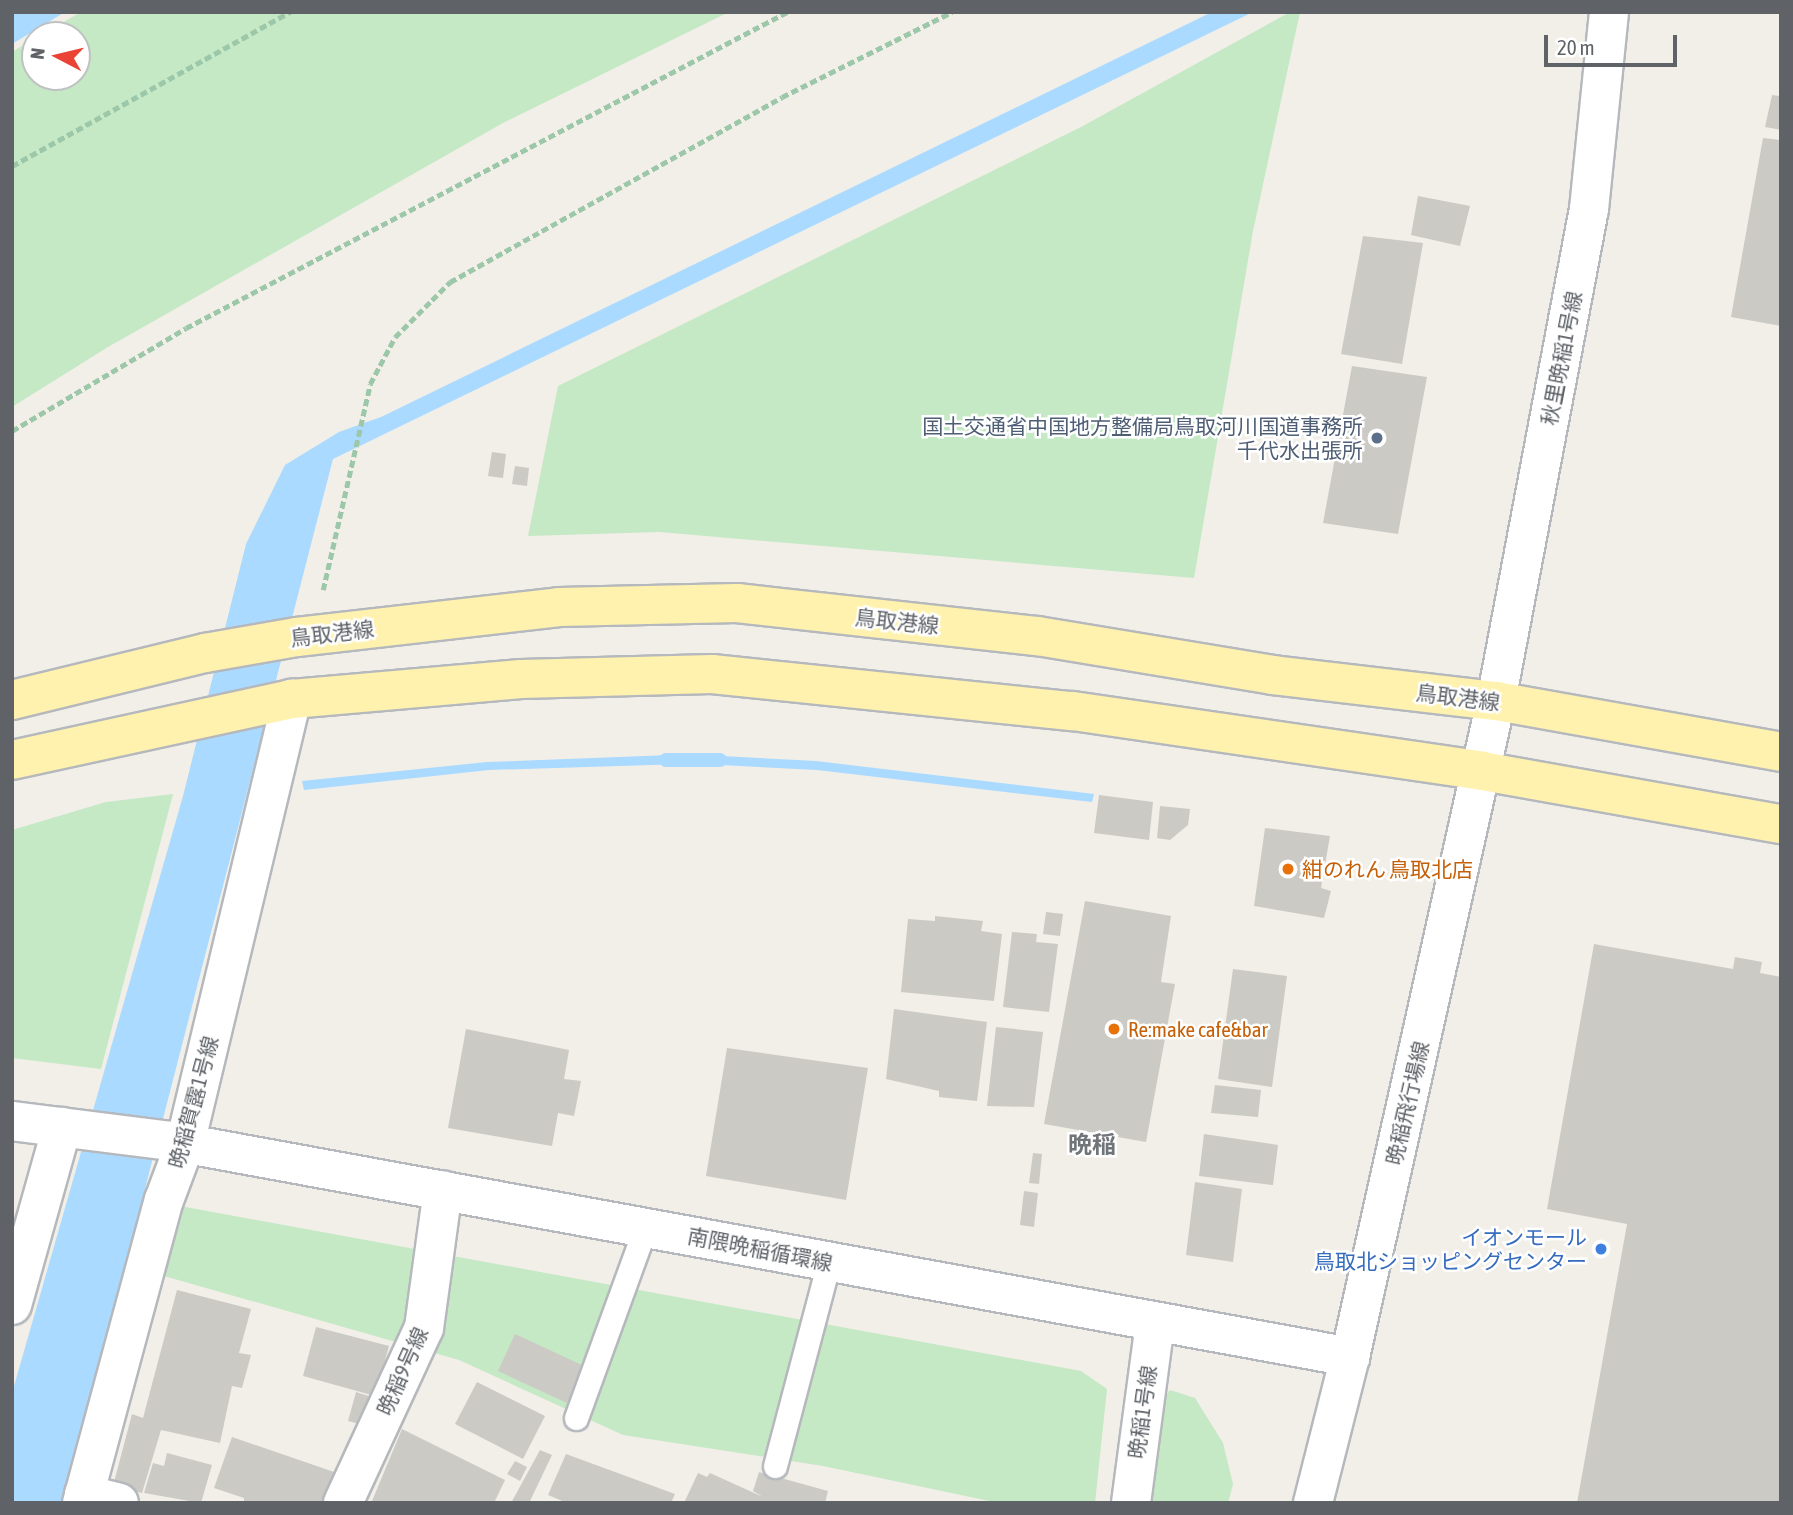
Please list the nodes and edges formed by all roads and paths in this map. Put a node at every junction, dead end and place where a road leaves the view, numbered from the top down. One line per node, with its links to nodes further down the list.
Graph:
1 (290, 12): 5 (path)
2 (787, 12): 6 (path)
3 (951, 12): 7 (path)
4 (1609, 12): 10 (street, 秋里晩稲1号線)
5 (12, 166)
6 (12, 431)
7 (304, 636): 8 (main road, 鳥取港線); 10 (main road, 鳥取港線)
8 (12, 700)
9 (286, 700): 12 (main road); 13 (main road); 17 (street, 晩稲賀露1号線)
10 (1496, 701): 11 (main road, 鳥取港線); 13 (street, 晩稲飛行場線)
11 (1781, 752)
12 (12, 760)
13 (1482, 771): 14 (main road); 23 (street, 晩稲飛行場線)
14 (1781, 824)
15 (12, 1121): 16 (street)
16 (68, 1127): 17 (street, 南隈晩稲循環線); 21 (street)
17 (178, 1142): 18 (street, 南隈晩稲循環線); 26 (street, 晩稲賀露1号線)
18 (443, 1190): 19 (street, 南隈晩稲循環線); 27 (street, 晩稲9号線)
19 (645, 1228): 20 (street, 南隈晩稲循環線); 24 (lane)
20 (829, 1262): 22 (street, 南隈晩稲循環線); 25 (lane)
21 (12, 1305)
22 (1155, 1322): 23 (street, 南隈晩稲循環線); 28 (street, 晩稲1号線)
23 (1350, 1357): 29 (street, 晩稲飛行場線)
24 (576, 1418)
25 (775, 1466)
26 (95, 1500)
27 (343, 1503)
28 (1131, 1503)
29 (1313, 1503)

